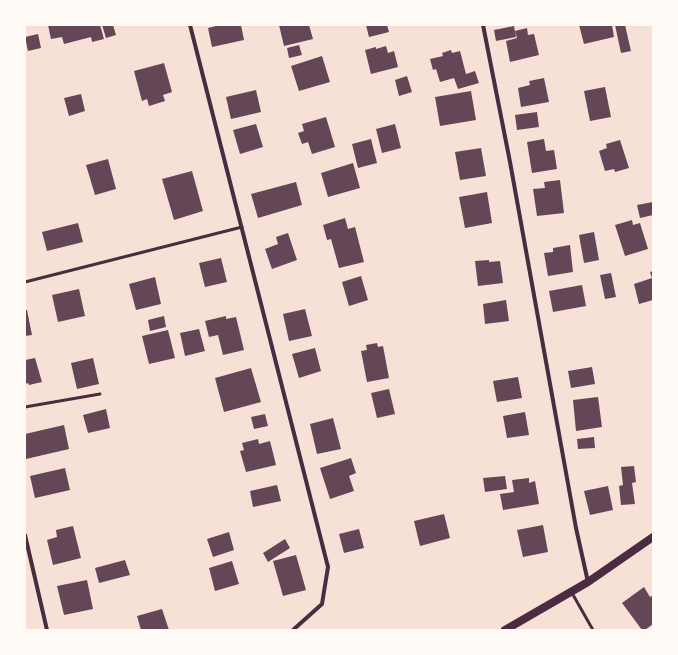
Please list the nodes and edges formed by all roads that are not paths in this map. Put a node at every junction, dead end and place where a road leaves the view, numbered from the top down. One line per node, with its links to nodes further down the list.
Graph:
1 (190, 25): 3 (street)
2 (483, 25): 9 (street)
3 (242, 227): 4 (lane); 12 (street)
4 (25, 282)
5 (100, 394): 6 (lane)
6 (25, 406)
7 (25, 535): 11 (street)
8 (653, 537): 9 (main road)
9 (588, 582): 10 (main road)
10 (571, 592): 13 (main road); 14 (lane)
11 (47, 630)
12 (293, 630)
13 (505, 630)
14 (593, 630)

